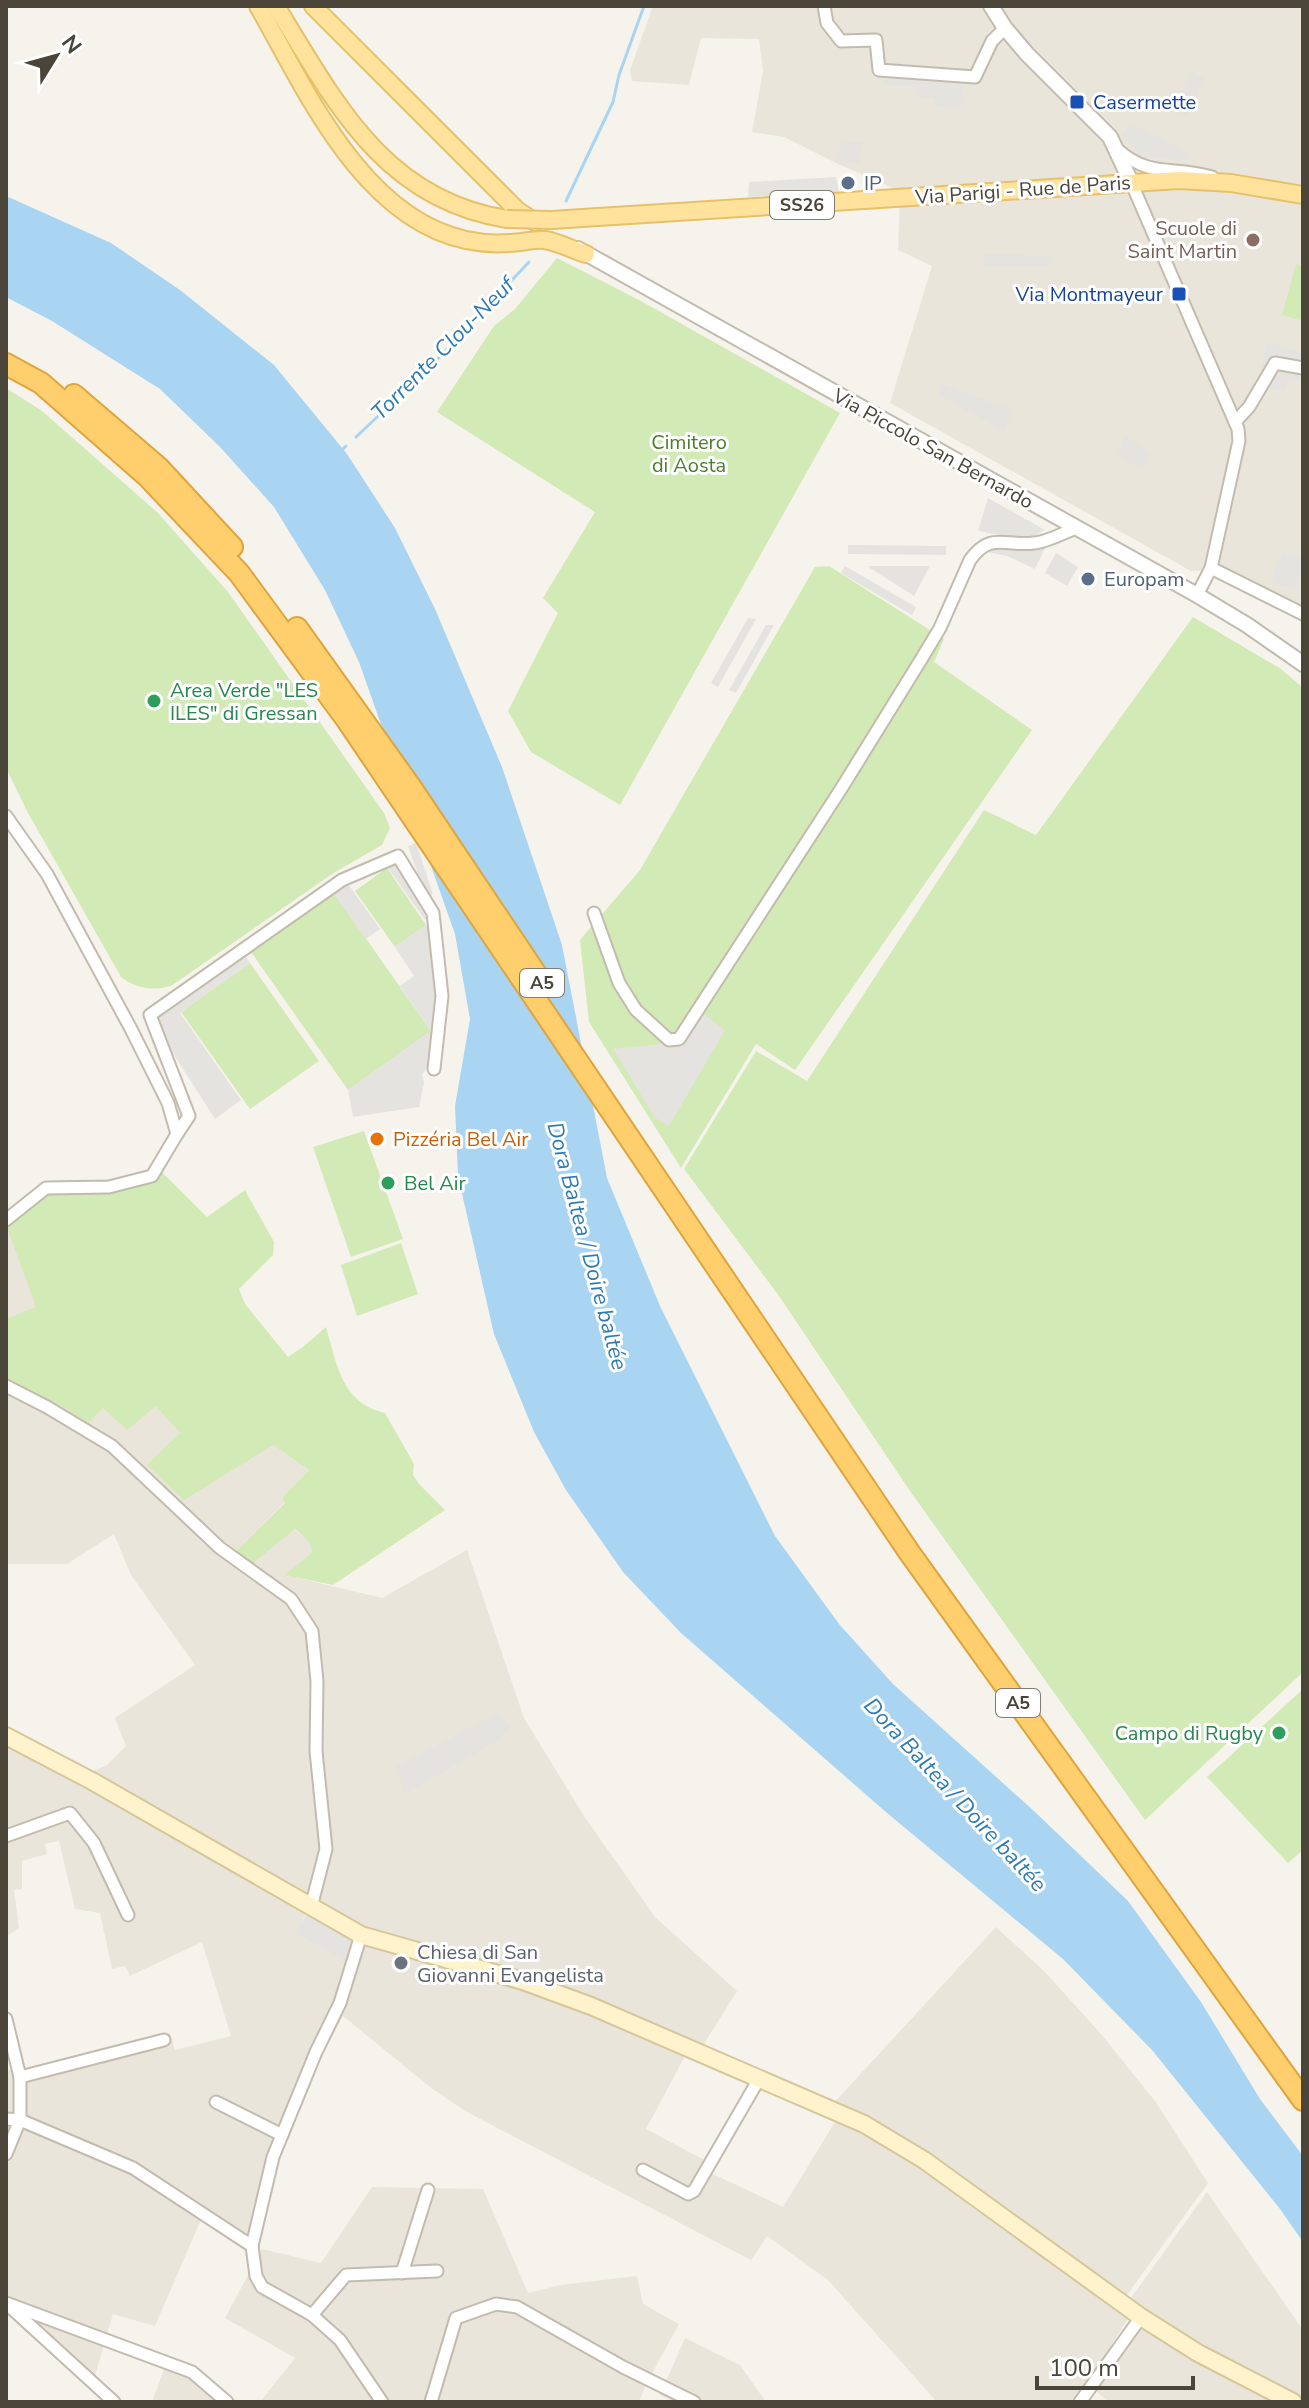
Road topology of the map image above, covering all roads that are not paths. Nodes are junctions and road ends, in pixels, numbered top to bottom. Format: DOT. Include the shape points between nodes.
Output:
graph roads {
  1 [pos="258,6"];
  2 [pos="276,6"];
  3 [pos="313,6"];
  4 [pos="824,6"];
  5 [pos="991,6"];
  6 [pos="1005,28"];
  7 [pos="1117,149"];
  8 [pos="1131,182"];
  9 [pos="1231,183"];
  10 [pos="1303,195"];
  11 [pos="536,223"];
  12 [pos="560,238"];
  13 [pos="529,241"];
  14 [pos="586,254"];
  15 [pos="6,350"];
  16 [pos="6,364"];
  17 [pos="1303,368"];
  18 [pos="1235,422"];
  19 [pos="1076,528"];
  20 [pos="1211,568"];
  21 [pos="1197,595"];
  22 [pos="1303,614"];
  23 [pos="1303,664"];
  24 [pos="6,816"];
  25 [pos="594,913"];
  26 [pos="434,1069"];
  27 [pos="177,1134"];
  28 [pos="6,1220"];
  29 [pos="744,1294"];
  30 [pos="6,1386"];
  31 [pos="6,1736"];
  32 [pos="6,1836"];
  33 [pos="311,1907"];
  34 [pos="128,1915"];
  35 [pos="361,1935"];
  36 [pos="6,2019"];
  37 [pos="164,2040"];
  38 [pos="20,2077"];
  39 [pos="1303,2077"];
  40 [pos="759,2079"];
  41 [pos="1303,2100"];
  42 [pos="216,2102"];
  43 [pos="6,2119"];
  44 [pos="20,2120"];
  45 [pos="282,2135"];
  46 [pos="6,2154"];
  47 [pos="643,2170"];
  48 [pos="428,2190"];
  49 [pos="252,2246"];
  50 [pos="437,2271"];
  51 [pos="402,2273"];
  52 [pos="6,2303"];
  53 [pos="312,2315"];
  54 [pos="1141,2317"];
  55 [pos="114,2402"];
  56 [pos="227,2402"];
  57 [pos="382,2402"];
  58 [pos="431,2402"];
  59 [pos="694,2402"];
  60 [pos="1080,2402"];
  61 [pos="1293,2402"];
  1 -- 13 [label="main road" via="332,133 381,194 447,234 488,243"];
  2 -- 8 [label="main road, Via Parigi - Rue de Paris / SS26, bridge" via="350,122 388,164 446,202 479,214 552,220"];
  3 -- 11 [label="main road"];
  4 -- 6 [label="street" via="827,23 841,41 876,40 879,70 975,77 992,41"];
  5 -- 6 [label="street"];
  6 -- 7 [label="street"];
  7 -- 8 [label="street"];
  7 -- 9 [label="street" via="1156,171 1191,171"];
  8 -- 9 [label="main road, Via Parigi - Rue de Paris / SS26"];
  8 -- 18 [label="street"];
  9 -- 10 [label="main road, Via Parigi - Rue de Paris / SS26"];
  11 -- 12 [label="main road"];
  11 -- 13 [label="main road"];
  12 -- 14 [label="street, Via Piccolo San Bernardo"];
  13 -- 14 [label="main road" via="546,240"];
  14 -- 19 [label="street, Via Piccolo San Bernardo"];
  15 -- 29 [label="highway, A5" via="46,373 158,467 250,567 410,786"];
  16 -- 29 [label="highway, A5" via="41,383 148,477 239,573 347,720"];
  17 -- 18 [label="street" via="1275,363"];
  18 -- 20 [label="street" via="1239,441"];
  19 -- 21 [label="street, Via Piccolo San Bernardo"];
  19 -- 25 [label="street" via="1037,543 997,541 970,560 914,671 679,1039 669,1040 636,1010 619,983"];
  20 -- 21 [label="street"];
  20 -- 22 [label="street"];
  21 -- 23 [label="street, Via Piccolo San Bernardo"];
  24 -- 27 [label="street" via="47,874 131,1029 168,1103"];
  26 -- 27 [label="street" via="442,996 433,913 398,856 342,880 150,1015 189,1116"];
  27 -- 28 [label="street" via="152,1176 109,1187 46,1188"];
  29 -- 39 [label="highway, A5"];
  29 -- 41 [label="highway, A5" via="909,1552"];
  30 -- 33 [label="street" via="112,1446 220,1548 291,1599 312,1631 326,1849"];
  31 -- 33 [label="main road"];
  32 -- 34 [label="street" via="70,1813 94,1843"];
  33 -- 35 [label="main road"];
  35 -- 40 [label="main road" via="523,1981"];
  35 -- 45 [label="street" via="340,2003"];
  36 -- 38 [label="street"];
  37 -- 38 [label="street"];
  38 -- 44 [label="street"];
  40 -- 47 [label="street" via="694,2191 688,2194"];
  40 -- 54 [label="main road" via="864,2124 924,2160"];
  42 -- 45 [label="street"];
  43 -- 44 [label="street"];
  44 -- 46 [label="street"];
  44 -- 49 [label="street" via="133,2168"];
  45 -- 49 [label="street"];
  48 -- 51 [label="street"];
  49 -- 53 [label="street" via="262,2287"];
  50 -- 51 [label="street"];
  51 -- 53 [label="street" via="346,2275"];
  52 -- 55 [label="street"];
  52 -- 56 [label="street" via="192,2372"];
  53 -- 57 [label="street" via="340,2340"];
  54 -- 60 [label="street"];
  54 -- 61 [label="main road"];
  58 -- 59 [label="street" via="456,2318 496,2304 517,2307"];
}
